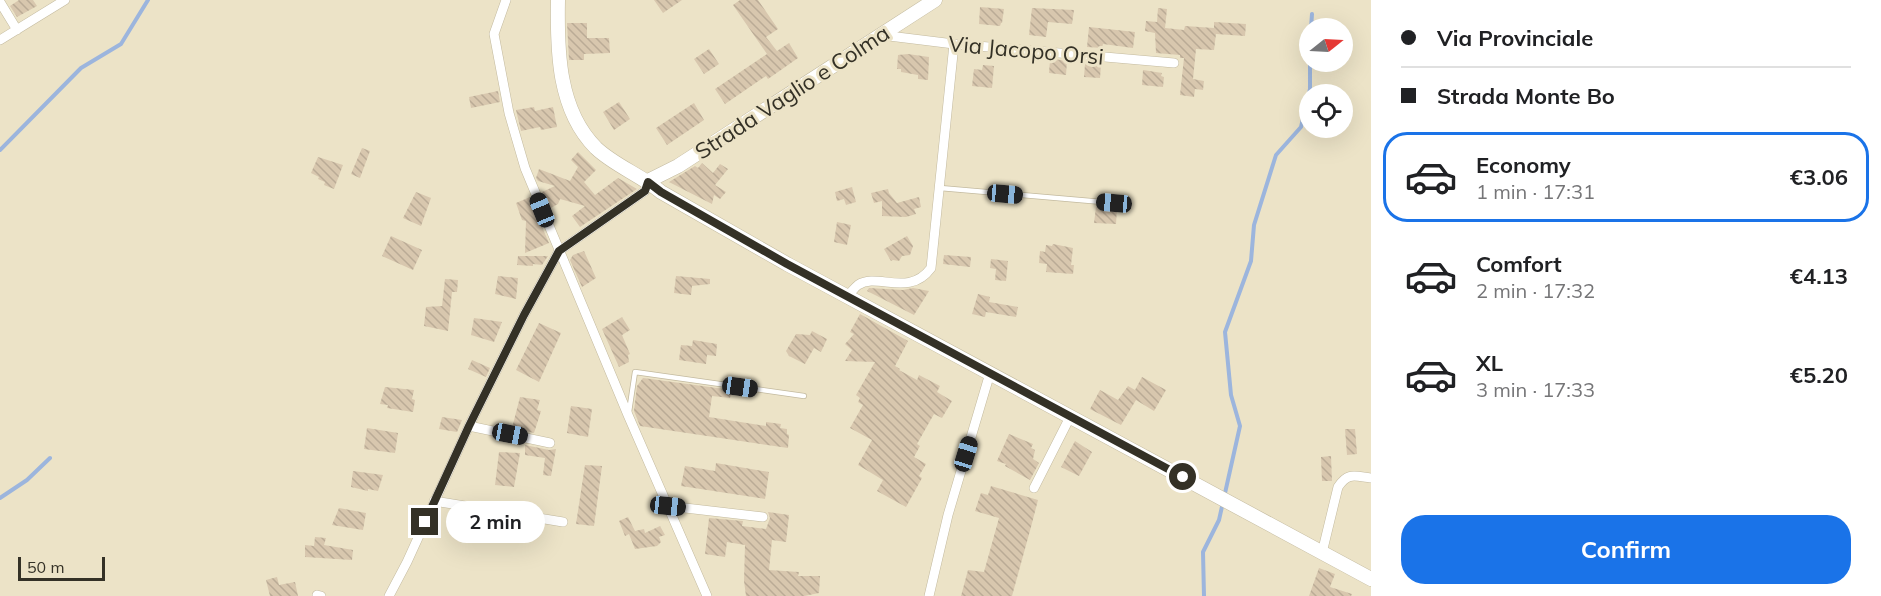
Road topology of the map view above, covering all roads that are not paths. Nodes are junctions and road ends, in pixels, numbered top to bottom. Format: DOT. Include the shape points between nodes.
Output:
graph roads {
  1 [pos="65,0"];
  2 [pos="506,0"];
  3 [pos="558,0"];
  4 [pos="935,0"];
  5 [pos="0,2"];
  6 [pos="17,30"];
  7 [pos="879,35"];
  8 [pos="0,40"];
  9 [pos="954,44"];
  10 [pos="1174,63"];
  11 [pos="648,182"];
  12 [pos="940,188"];
  13 [pos="1114,203"];
  14 [pos="559,251"];
  15 [pos="847,296"];
  16 [pos="990,373"];
  17 [pos="804,396"];
  18 [pos="628,415"];
  19 [pos="1070,417"];
  20 [pos="469,426"];
  21 [pos="550,442"];
  22 [pos="1371,478"];
  23 [pos="1034,488"];
  24 [pos="434,501"];
  25 [pos="668,506"];
  26 [pos="763,517"];
  27 [pos="563,522"];
  28 [pos="1322,553"];
  29 [pos="1371,579"];
  30 [pos="389,596"];
  31 [pos="707,596"];
  32 [pos="929,596"];
  1 -- 6 [label="street"];
  2 -- 14 [label="street" via="494,34 509,113 525,168"];
  3 -- 11 [label="main road" via="561,71 573,112 597,149"];
  4 -- 7 [label="main road, Strada Vaglio e Colma"];
  5 -- 6 [label="street"];
  6 -- 8 [label="street"];
  7 -- 9 [label="street, Via Jacopo Orsi"];
  7 -- 11 [label="main road, Strada Vaglio e Colma"];
  9 -- 10 [label="street, Via Jacopo Orsi"];
  9 -- 12 [label="street"];
  11 -- 14 [label="street" via="645,191"];
  11 -- 15 [label="main road"];
  12 -- 13 [label="lane"];
  12 -- 15 [label="street" via="931,268 925,277 911,283 867,282"];
  14 -- 18 [label="street"];
  14 -- 20 [label="street"];
  15 -- 16 [label="main road"];
  16 -- 19 [label="main road"];
  16 -- 32 [label="street" via="948,515"];
  17 -- 18 [label="lane" via="635,372"];
  18 -- 25 [label="street"];
  19 -- 23 [label="street"];
  19 -- 28 [label="main road"];
  20 -- 21 [label="street"];
  20 -- 24 [label="street"];
  22 -- 28 [label="street" via="1344,478 1338,487"];
  24 -- 27 [label="street"];
  24 -- 30 [label="street"];
  25 -- 26 [label="street"];
  25 -- 31 [label="street"];
  28 -- 29 [label="main road"];
}
